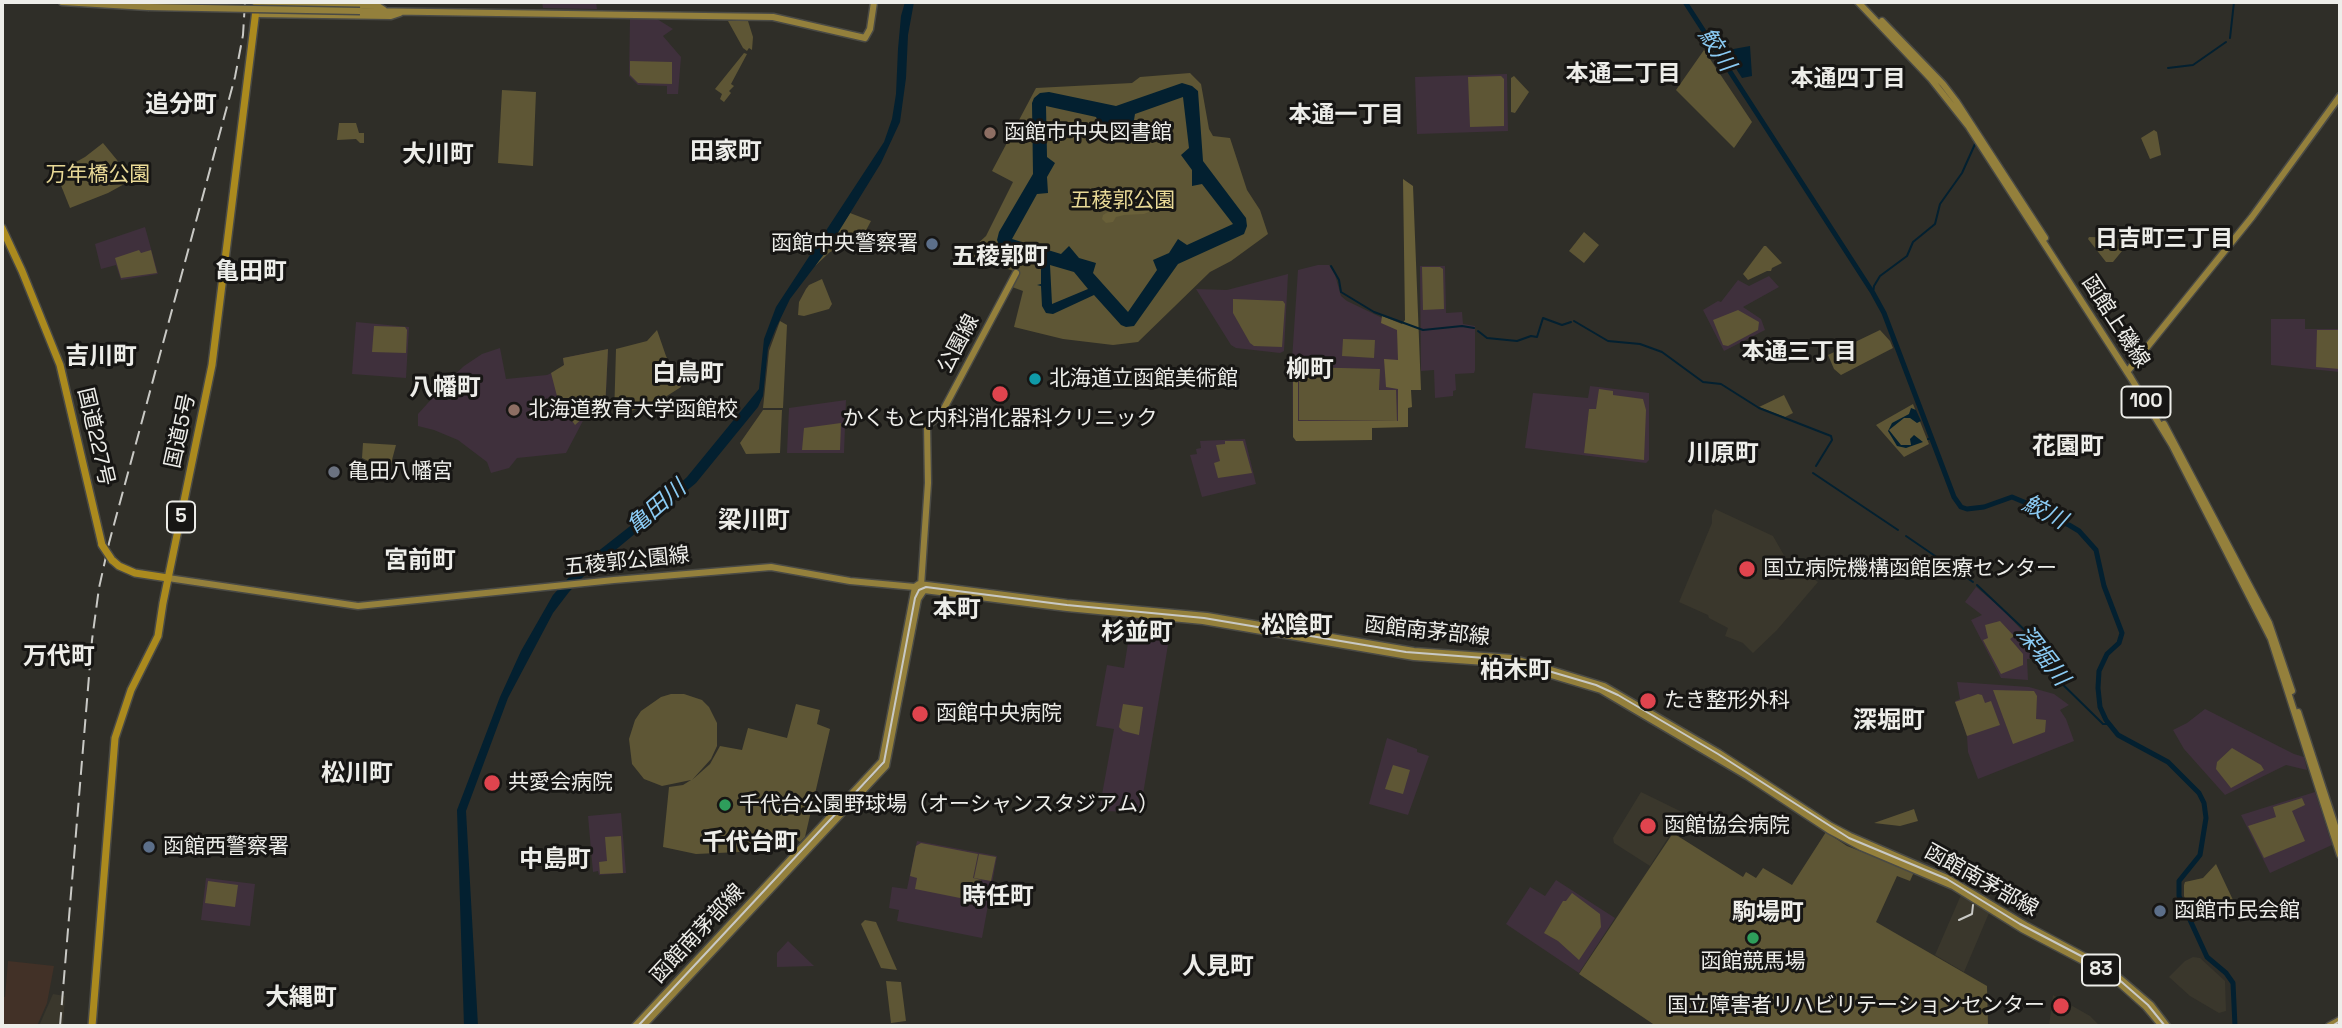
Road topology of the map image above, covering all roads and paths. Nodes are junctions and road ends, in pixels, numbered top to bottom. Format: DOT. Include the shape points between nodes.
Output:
graph roads {
  1 [pos="62,2"];
  2 [pos="872,2"];
  3 [pos="1858,2"];
  4 [pos="1864,2"];
  5 [pos="257,3"];
  6 [pos="386,11"];
  7 [pos="407,11"];
  8 [pos="256,14"];
  9 [pos="2340,96"];
  10 [pos="2,228"];
  11 [pos="1016,273"];
  12 [pos="2128,370"];
  13 [pos="168,578"];
  14 [pos="919,587"];
  15 [pos="2340,841"];
  16 [pos="2340,855"];
  17 [pos="92,1026"];
  18 [pos="635,1026"];
  19 [pos="643,1026"];
  20 [pos="2162,1026"];
  21 [pos="2167,1026"];
  1 -- 6 [label="main road, bridge"];
  2 -- 7 [label="main road" via="865,38 773,17"];
  3 -- 12 [label="main road, 函館上磯線 / 100" via="1955,108"];
  4 -- 12 [label="main road, 函館上磯線 / 100" via="1968,118"];
  5 -- 6 [label="main road" via="378,6"];
  5 -- 8 [label="highway, 国道5号 / 5"];
  6 -- 7 [label="main road"];
  7 -- 8 [label="main road" via="391,16"];
  8 -- 13 [label="highway, 国道5号 / 5" via="214,355"];
  9 -- 12 [label="main road" via="2252,217"];
  10 -- 13 [label="highway, 国道227号, bridge" via="60,365 102,545 112,560 127,570"];
  11 -- 14 [label="main road, 公園線" via="940,416 927,426 928,483"];
  12 -- 15 [label="main road, 函館上磯線 / 100" via="2175,442 2275,637"];
  12 -- 16 [label="main road, 函館上磯線 / 100" via="2172,445 2271,639"];
  13 -- 14 [label="main road, 五稜郭公園線" via="358,606 771,567"];
  13 -- 17 [label="highway, 国道5号 / 5" via="159,636 131,690 115,738"];
  14 -- 18 [label="main road, 函館南茅部線" via="882,761"];
  14 -- 19 [label="main road" via="886,766"];
  14 -- 20 [label="main road, 函館南茅部線 / 83" via="1195,620 1414,656 1511,663 1595,688 1709,753 1839,836 1953,886 2106,973"];
  14 -- 21 [label="main road, 函館南茅部線 / 83" via="1207,616 1414,652 1512,659 1596,683 1719,753 1831,826 1947,878 2110,970 2151,1005"];
}
